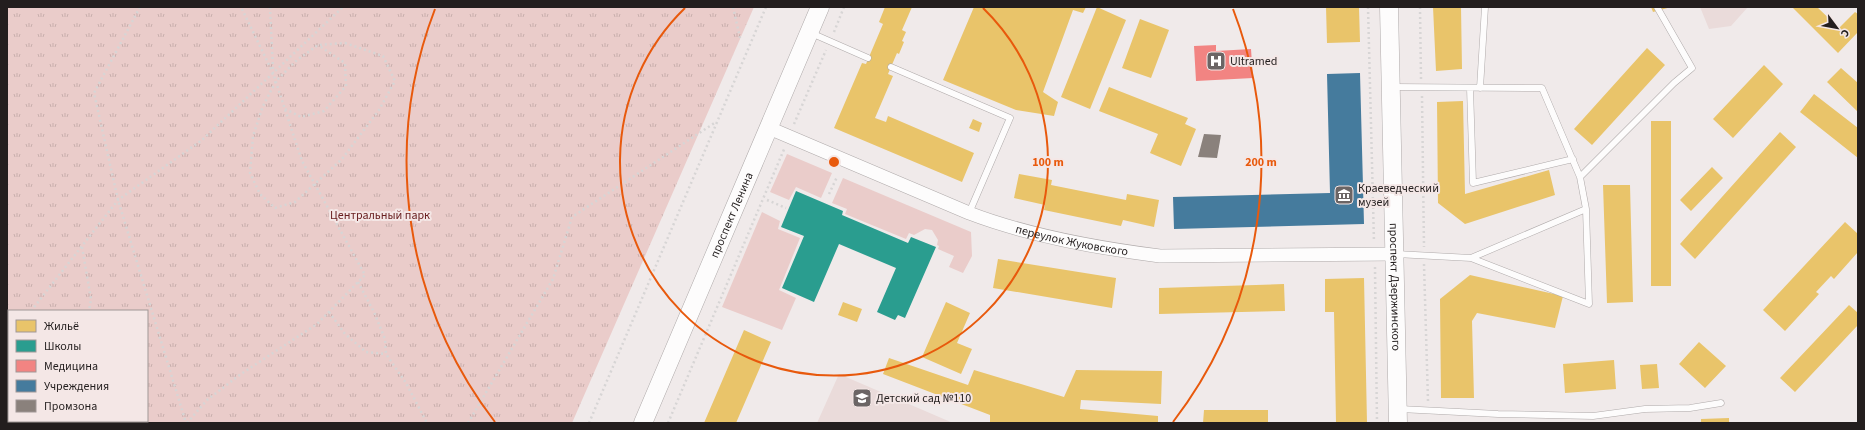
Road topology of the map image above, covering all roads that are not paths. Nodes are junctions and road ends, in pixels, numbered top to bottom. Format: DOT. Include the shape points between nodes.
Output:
graph roads {
  1 [pos="820,7"];
  2 [pos="1389,7"];
  3 [pos="1485,7"];
  4 [pos="1657,7"];
  5 [pos="809,33"];
  6 [pos="868,58"];
  7 [pos="890,67"];
  8 [pos="1391,87"];
  9 [pos="1470,88"];
  10 [pos="1480,88"];
  11 [pos="769,128"];
  12 [pos="1573,159"];
  13 [pos="1580,177"];
  14 [pos="1586,210"];
  15 [pos="969,213"];
  16 [pos="1395,254"];
  17 [pos="1471,258"];
  18 [pos="1721,403"];
  19 [pos="1398,416"];
  20 [pos="1593,416"];
  21 [pos="643,423"];
  22 [pos="1594,423"];
  1 -- 5 [label="main road, проспект Ленина"];
  2 -- 8 [label="main road, проспект Дзержинского"];
  3 -- 10 [label="lane"];
  4 -- 13 [label="lane" via="1692,68"];
  5 -- 6 [label="lane"];
  5 -- 11 [label="main road, проспект Ленина"];
  7 -- 15 [label="lane" via="1010,118"];
  8 -- 9 [label="lane"];
  8 -- 16 [label="main road, проспект Дзержинского"];
  9 -- 10 [label="lane"];
  9 -- 12 [label="lane" via="1473,183"];
  10 -- 12 [label="lane" via="1542,88"];
  11 -- 15 [label="street, переулок Жуковского"];
  11 -- 21 [label="main road, проспект Ленина"];
  12 -- 13 [label="lane"];
  13 -- 14 [label="lane"];
  14 -- 17 [label="lane"];
  14 -- 17 [label="lane" via="1589,304"];
  15 -- 16 [label="street, переулок Жуковского" via="1028,232 1160,256"];
  16 -- 17 [label="lane"];
  16 -- 19 [label="main road, проспект Дзержинского"];
  18 -- 20 [label="lane"];
  19 -- 20 [label="lane" via="1428,410"];
  20 -- 22 [label="lane"];
}
